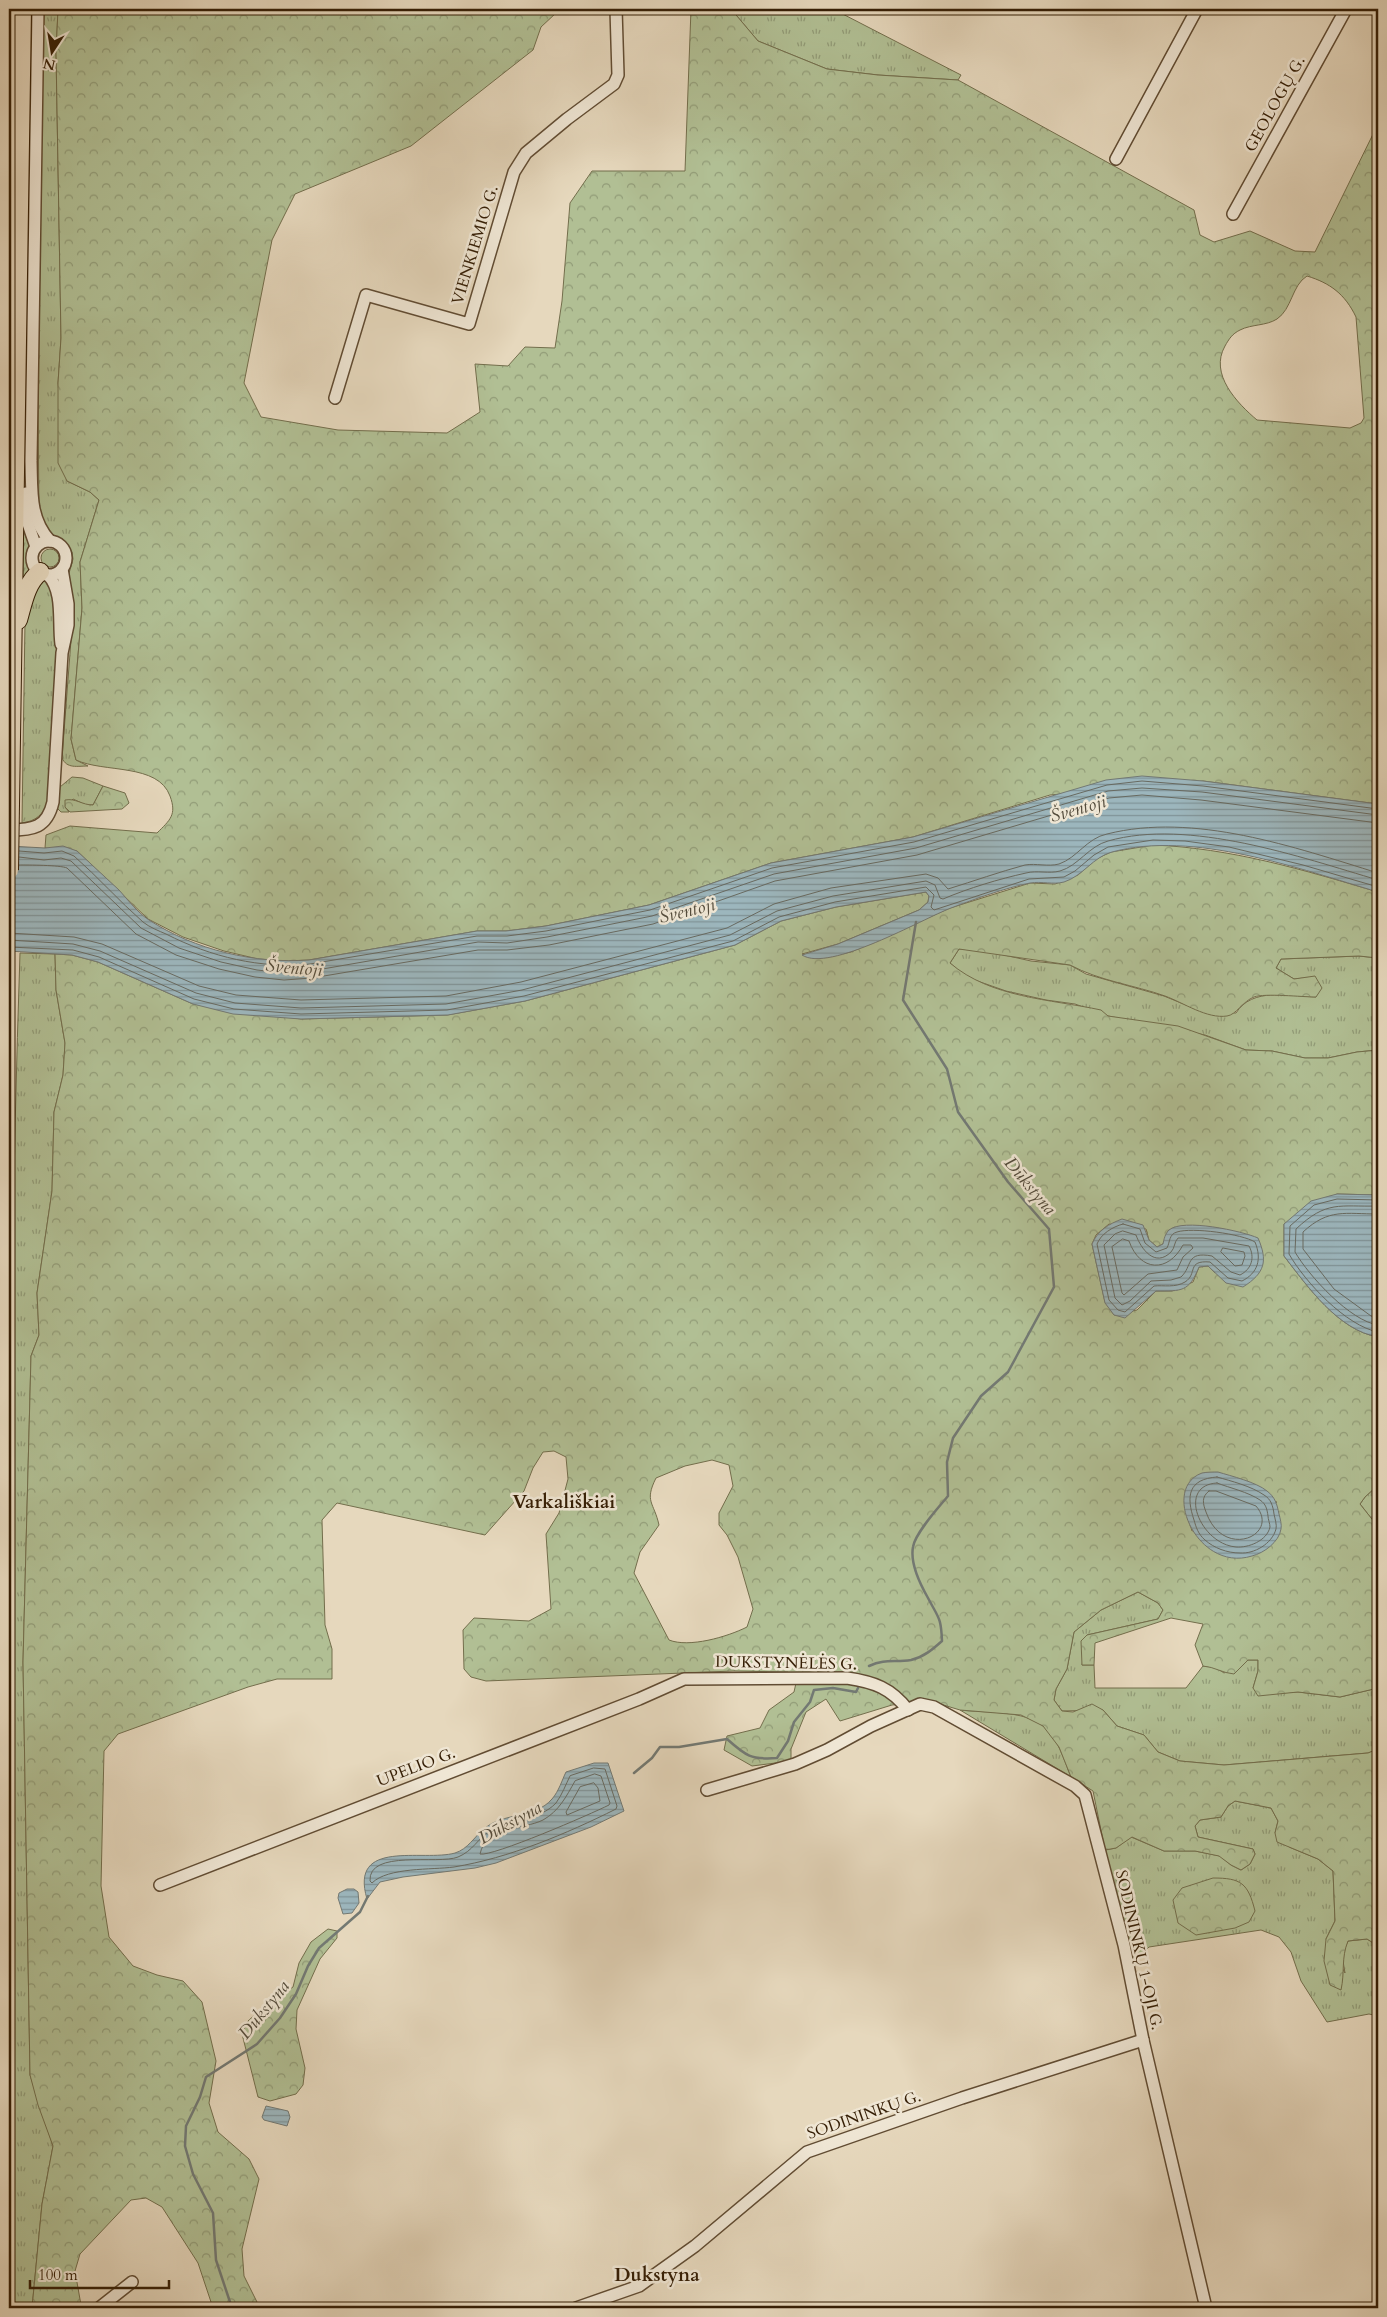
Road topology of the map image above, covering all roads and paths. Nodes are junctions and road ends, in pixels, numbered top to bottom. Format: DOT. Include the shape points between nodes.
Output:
graph roads {
  1 [pos="22,9"];
  2 [pos="38,9"];
  3 [pos="616,9"];
  4 [pos="1197,9"];
  5 [pos="1346,9"];
  6 [pos="1116,158"];
  7 [pos="1233,214"];
  8 [pos="335,398"];
  9 [pos="31,461"];
  10 [pos="50,540"];
  11 [pos="36,547"];
  12 [pos="62,570"];
  13 [pos="44,574"];
  14 [pos="12,642"];
  15 [pos="62,653"];
  16 [pos="10,804"];
  17 [pos="9,830"];
  18 [pos="9,870"];
  19 [pos="684,1679"];
  20 [pos="908,1710"];
  21 [pos="707,1790"];
  22 [pos="160,1885"];
  23 [pos="1143,2040"];
  24 [pos="132,2282"];
  25 [pos="99,2308"];
  26 [pos="576,2308"];
  27 [pos="1206,2308"];
  1 -- 14 [label="highway"];
  2 -- 9 [label="street"];
  3 -- 8 [label="street, VIENKIEMIO G." via="618,76 614,84 526,153 514,172 469,324 366,295"];
  4 -- 6 [label="street"];
  5 -- 7 [label="street, GEOLOGŲ G."];
  9 -- 10 [label="street" via="35,520"];
  9 -- 11 [label="street" via="25,500"];
  10 -- 11 [label="street"];
  10 -- 12 [label="street" via="60,544 66,554"];
  11 -- 13 [label="street" via="32,561"];
  12 -- 13 [label="street"];
  12 -- 15 [label="street" via="68,625"];
  13 -- 14 [label="highway" via="33,578 26,591"];
  13 -- 15 [label="street" via="54,582 57,594"];
  14 -- 16 [label="highway"];
  15 -- 17 [label="street" via="50,814 37,827"];
  16 -- 18 [label="highway, bridge"];
  19 -- 20 [label="street, DUKSTYNĖLĖS G." via="847,1678 874,1682 901,1700"];
  19 -- 22 [label="street, UPELIO G."];
  20 -- 21 [label="street, SODININKŲ 1-OJI G." via="795,1764"];
  20 -- 23 [label="street, SODININKŲ 1-OJI G." via="920,1704 934,1707 1075,1786 1085,1795 1124,1945"];
  23 -- 26 [label="street, SODININKŲ G." via="807,2152 695,2246 639,2286"];
  23 -- 27 [label="street, SODININKŲ 1-OJI G."];
  24 -- 25 [label="street"];
}
